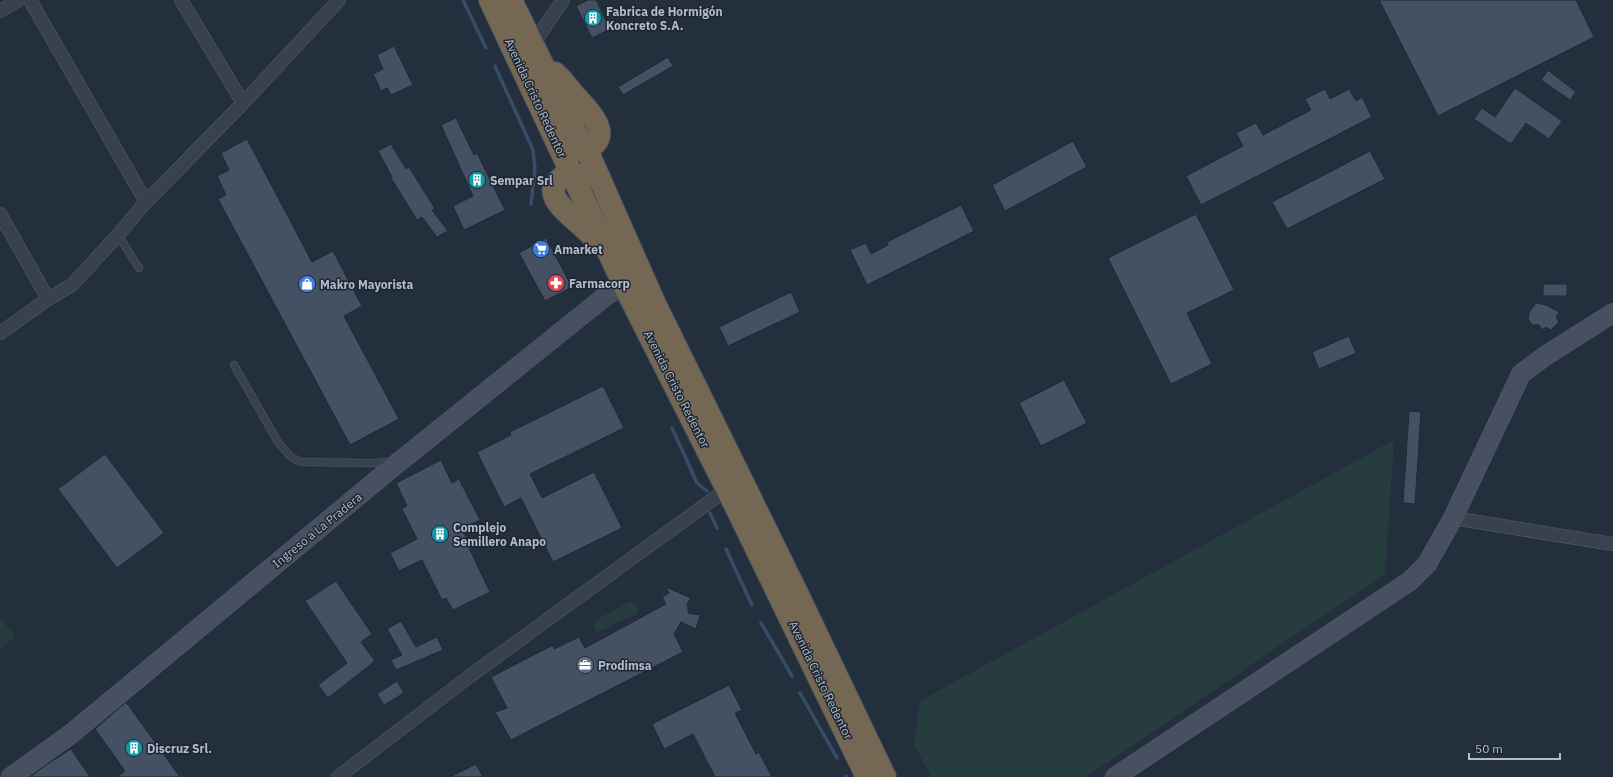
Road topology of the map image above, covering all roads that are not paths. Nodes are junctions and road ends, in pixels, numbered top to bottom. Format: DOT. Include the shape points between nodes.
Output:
graph roads {
  1 [pos="19,0"];
  2 [pos="30,0"];
  3 [pos="181,0"];
  4 [pos="339,0"];
  5 [pos="490,0"];
  6 [pos="511,0"];
  7 [pos="563,0"];
  8 [pos="0,11"];
  9 [pos="511,46"];
  10 [pos="536,51"];
  11 [pos="244,103"];
  12 [pos="584,149"];
  13 [pos="571,172"];
  14 [pos="146,202"];
  15 [pos="0,214"];
  16 [pos="118,235"];
  17 [pos="139,268"];
  18 [pos="624,285"];
  19 [pos="48,299"];
  20 [pos="654,302"];
  21 [pos="1613,313"];
  22 [pos="0,332"];
  23 [pos="234,364"];
  24 [pos="399,462"];
  25 [pos="727,489"];
  26 [pos="1453,518"];
  27 [pos="1613,544"];
  28 [pos="11,777"];
  29 [pos="338,777"];
  30 [pos="867,777"];
  31 [pos="885,777"];
  32 [pos="1114,777"];
  1 -- 8 [label="street"];
  2 -- 14 [label="street"];
  3 -- 11 [label="street"];
  4 -- 11 [label="street"];
  5 -- 9 [label="highway, Avenida Cristo Redentor"];
  6 -- 10 [label="highway, Avenida Cristo Redentor"];
  7 -- 10 [label="street"];
  9 -- 12 [label="highway" via="538,86 569,147"];
  9 -- 13 [label="highway, Avenida Cristo Redentor"];
  10 -- 12 [label="highway, Avenida Cristo Redentor" via="594,118 598,136 592,145"];
  11 -- 14 [label="street"];
  12 -- 20 [label="highway, Avenida Cristo Redentor" via="590,157"];
  13 -- 18 [label="highway, Avenida Cristo Redentor" via="555,184 555,200 591,233 612,258"];
  13 -- 20 [label="highway" via="580,176 590,186 633,272"];
  14 -- 16 [label="street"];
  15 -- 19 [label="street"];
  16 -- 17 [label="lane"];
  16 -- 19 [label="street" via="72,285"];
  18 -- 24 [label="street, Ingreso a La Pradera" via="607,294"];
  18 -- 25 [label="highway, Avenida Cristo Redentor"];
  19 -- 22 [label="street"];
  20 -- 31 [label="highway, Avenida Cristo Redentor"];
  21 -- 26 [label="street" via="1521,374"];
  23 -- 24 [label="lane" via="278,442 290,457 301,462"];
  24 -- 28 [label="street, Ingreso a La Pradera" via="71,734"];
  25 -- 29 [label="street" via="470,676"];
  25 -- 30 [label="highway, Avenida Cristo Redentor"];
  26 -- 27 [label="street"];
  26 -- 32 [label="street" via="1426,564 1410,581"];
}
